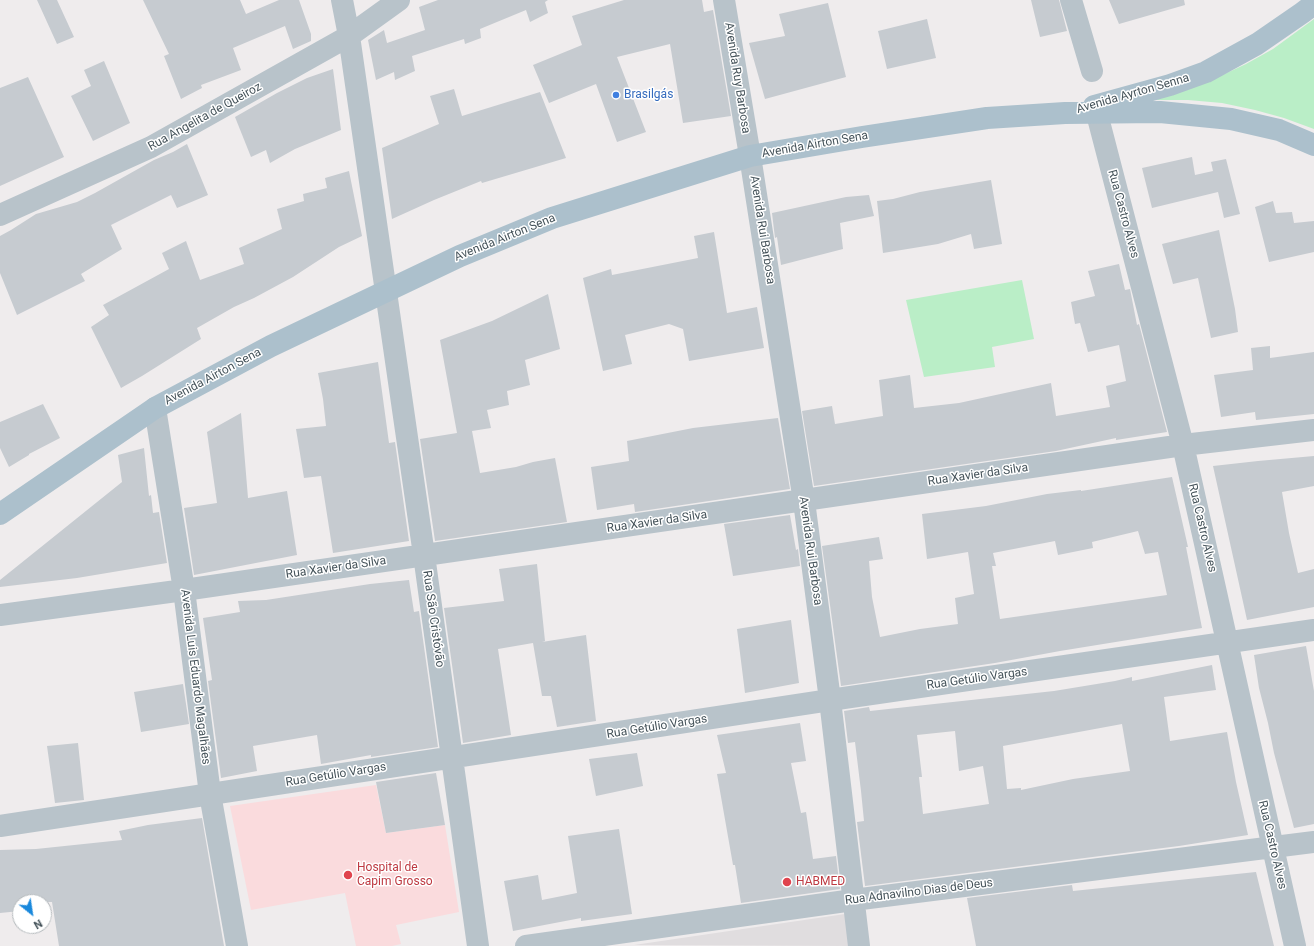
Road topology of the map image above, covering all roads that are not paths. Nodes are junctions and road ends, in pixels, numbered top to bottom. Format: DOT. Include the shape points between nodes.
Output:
graph roads {
  1 [pos="342,0"];
  2 [pos="399,0"];
  3 [pos="724,0"];
  4 [pos="1071,0"];
  5 [pos="1314,4"];
  6 [pos="349,36"];
  7 [pos="1092,71"];
  8 [pos="1066,113"];
  9 [pos="1097,114"];
  10 [pos="1314,145"];
  11 [pos="750,156"];
  12 [pos="0,216"];
  13 [pos="385,292"];
  14 [pos="155,408"];
  15 [pos="1314,430"];
  16 [pos="1183,445"];
  17 [pos="804,501"];
  18 [pos="0,514"];
  19 [pos="424,556"];
  20 [pos="184,590"];
  21 [pos="0,615"];
  22 [pos="1314,630"];
  23 [pos="1228,644"];
  24 [pos="830,700"];
  25 [pos="452,758"];
  26 [pos="210,794"];
  27 [pos="0,826"];
  28 [pos="1314,842"];
  29 [pos="1272,848"];
  30 [pos="853,900"];
  31 [pos="237,946"];
  32 [pos="478,946"];
  33 [pos="526,946"];
  34 [pos="859,946"];
  35 [pos="1295,946"];
  1 -- 6 [label="street, Rua São Cristóvão"];
  2 -- 6 [label="street, Rua Angelita de Queiroz"];
  3 -- 11 [label="street, Avenida Ruy Barbosa"];
  4 -- 7 [label="street"];
  5 -- 8 [label="main road, Avenida Ayrton Senna" via="1257,44 1206,72 1170,85"];
  6 -- 12 [label="street, Rua Angelita de Queiroz" via="151,147"];
  6 -- 13 [label="street, Rua São Cristóvão"];
  8 -- 9 [label="main road, Avenida Ayrton Senna"];
  8 -- 11 [label="main road, Avenida Airton Sena" via="987,118 862,136"];
  9 -- 10 [label="main road, Avenida Ayrton Senna" via="1160,112 1231,119 1278,130"];
  9 -- 16 [label="street, Rua Castro Alves"];
  11 -- 13 [label="main road, Avenida Airton Sena" via="552,218 460,256"];
  11 -- 17 [label="street, Avenida Rui Barbosa"];
  13 -- 14 [label="main road, Avenida Airton Sena" via="271,346"];
  13 -- 19 [label="street, Rua São Cristóvão"];
  14 -- 18 [label="main road, Avenida Airton Sena"];
  14 -- 20 [label="street, Avenida Luis Eduardo Magalhães"];
  15 -- 16 [label="street, Rua Xavier da Silva"];
  16 -- 17 [label="street, Rua Xavier da Silva"];
  16 -- 23 [label="street, Rua Castro Alves"];
  17 -- 19 [label="street, Rua Xavier da Silva"];
  17 -- 24 [label="street, Avenida Rui Barbosa"];
  19 -- 20 [label="street, Rua Xavier da Silva"];
  19 -- 25 [label="street, Rua São Cristóvão"];
  20 -- 21 [label="street, Rua Xavier da Silva"];
  20 -- 26 [label="street, Avenida Luis Eduardo Magalhães"];
  22 -- 23 [label="street, Rua Getúlio Vargas"];
  23 -- 24 [label="street, Rua Getúlio Vargas"];
  23 -- 29 [label="street, Rua Castro Alves"];
  24 -- 25 [label="street, Rua Getúlio Vargas"];
  24 -- 30 [label="street, Avenida Rui Barbosa"];
  25 -- 26 [label="street, Rua Getúlio Vargas"];
  25 -- 32 [label="street, Rua São Cristóvão"];
  26 -- 27 [label="street, Rua Getúlio Vargas"];
  26 -- 31 [label="street, Avenida Luis Eduardo Magalhães"];
  28 -- 29 [label="street, Rua Adnavilno Dias de Deus"];
  29 -- 30 [label="street, Rua Adnavilno Dias de Deus"];
  29 -- 35 [label="street, Rua Castro Alves"];
  30 -- 33 [label="street, Rua Adnavilno Dias de Deus"];
  30 -- 34 [label="street, Avenida Rui Barbosa"];
}
